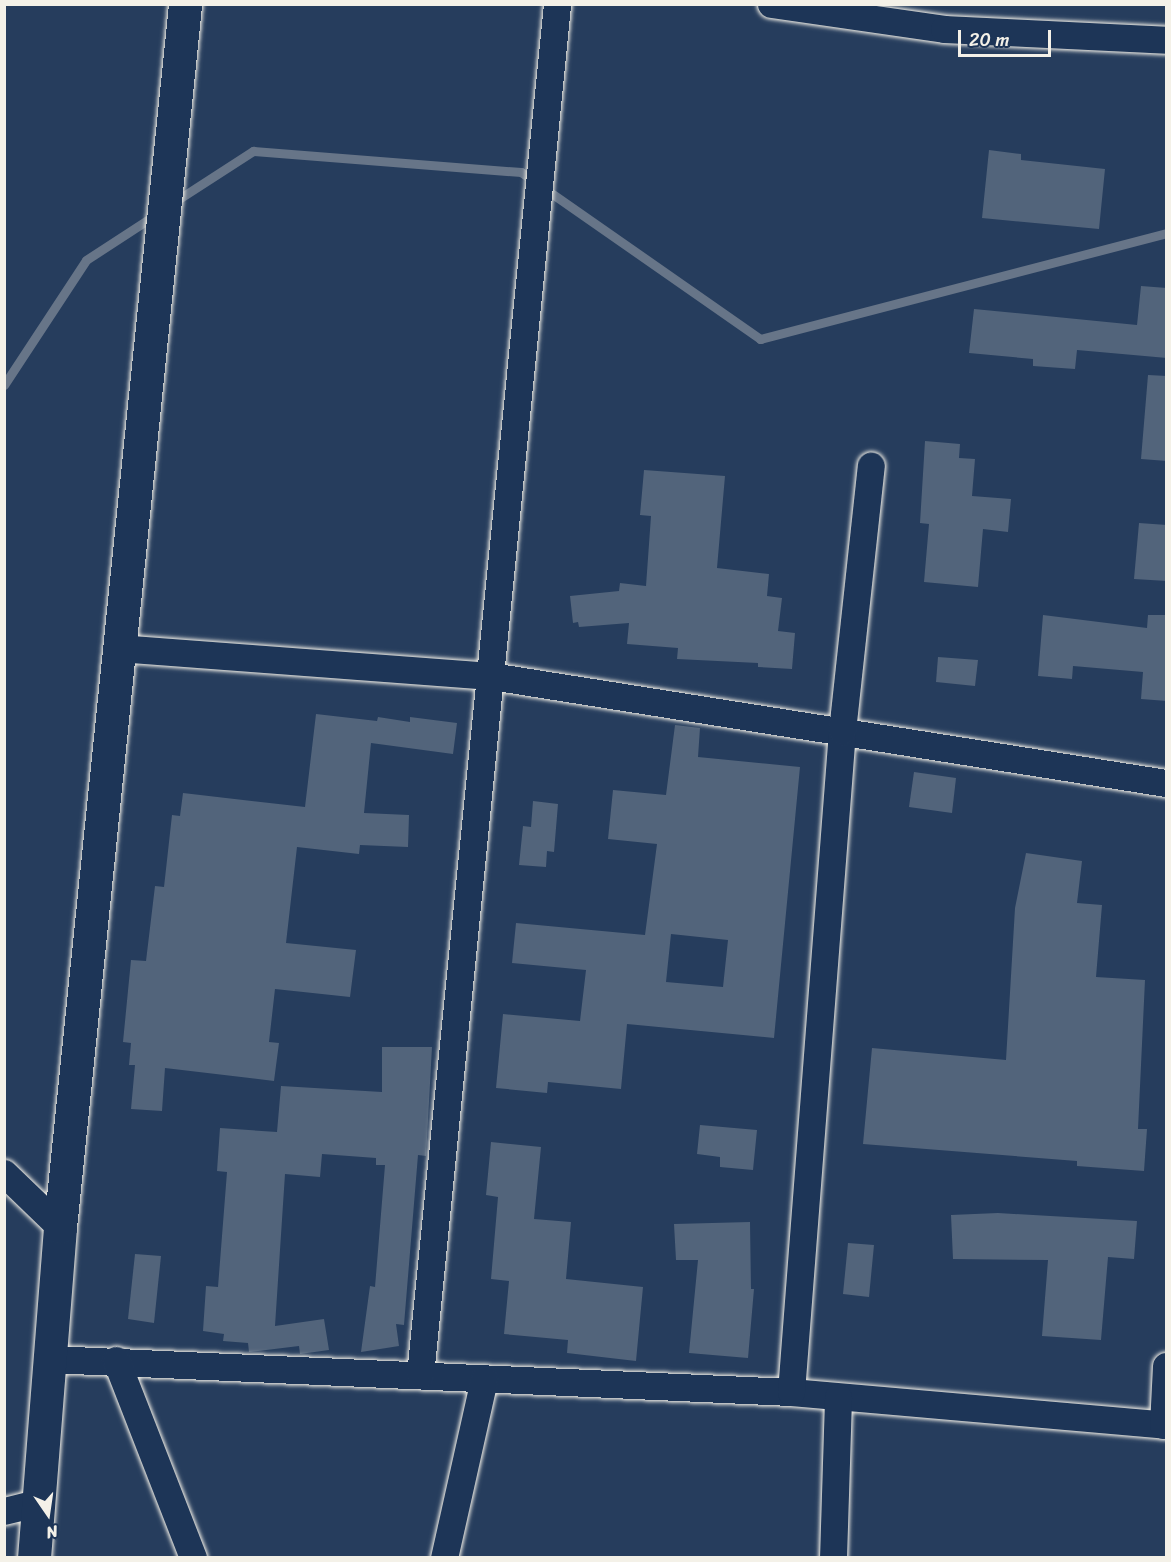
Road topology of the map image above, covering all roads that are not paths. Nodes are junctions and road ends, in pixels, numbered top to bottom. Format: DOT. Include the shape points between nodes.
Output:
graph roads {
  1 [pos="185,4"];
  2 [pos="557,4"];
  3 [pos="771,4"];
  4 [pos="1167,40"];
  5 [pos="871,466"];
  6 [pos="118,648"];
  7 [pos="491,676"];
  8 [pos="842,731"];
  9 [pos="1167,783"];
  10 [pos="4,1173"];
  11 [pos="60,1227"];
  12 [pos="50,1359"];
  13 [pos="116,1360"];
  14 [pos="1167,1366"];
  15 [pos="420,1375"];
  16 [pos="484,1379"];
  17 [pos="791,1392"];
  18 [pos="838,1396"];
  19 [pos="1165,1425"];
  20 [pos="40,1502"];
  21 [pos="4,1511"];
  22 [pos="34,1557"];
  23 [pos="193,1557"];
  24 [pos="444,1557"];
  25 [pos="833,1557"];
  1 -- 6 [label="street"];
  2 -- 7 [label="street"];
  3 -- 4 [label="street" via="944,29"];
  5 -- 8 [label="street"];
  6 -- 7 [label="street"];
  6 -- 11 [label="street"];
  7 -- 8 [label="street"];
  7 -- 15 [label="street"];
  8 -- 9 [label="street"];
  8 -- 17 [label="street"];
  10 -- 11 [label="street"];
  11 -- 12 [label="street"];
  12 -- 13 [label="street"];
  12 -- 20 [label="street"];
  13 -- 15 [label="street"];
  13 -- 23 [label="street"];
  14 -- 19 [label="street"];
  15 -- 16 [label="street"];
  16 -- 17 [label="street"];
  16 -- 24 [label="street"];
  17 -- 18 [label="street"];
  18 -- 19 [label="street"];
  18 -- 25 [label="street"];
  20 -- 21 [label="street"];
  20 -- 22 [label="street"];
}
